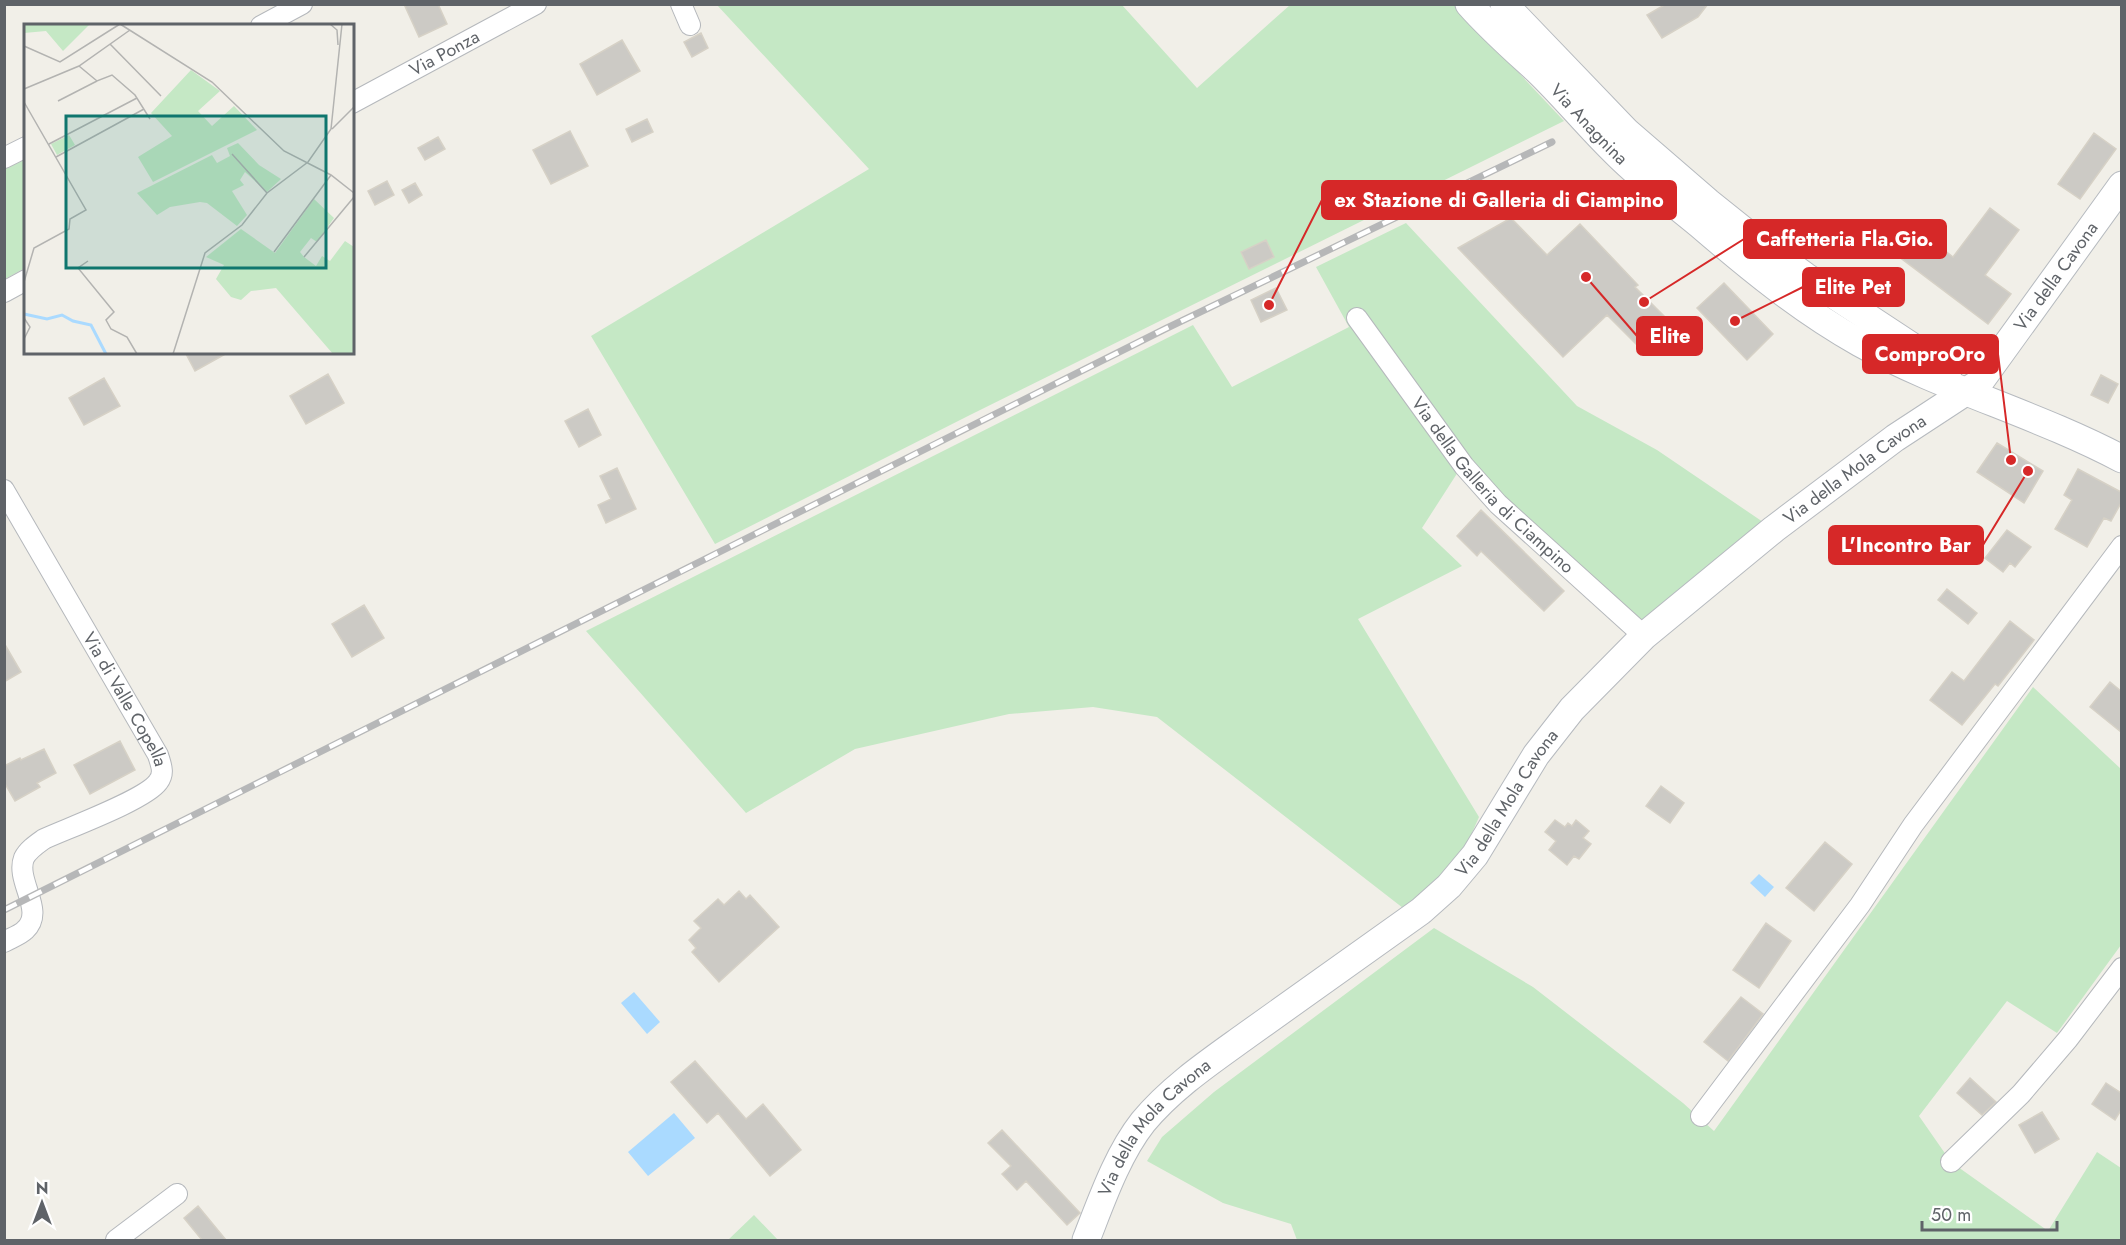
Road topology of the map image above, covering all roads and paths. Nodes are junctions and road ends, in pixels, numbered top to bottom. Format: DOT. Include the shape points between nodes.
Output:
graph roads {
  1 [pos="302,4"];
  2 [pos="536,4"];
  3 [pos="681,4"];
  4 [pos="1469,4"];
  5 [pos="1504,4"];
  6 [pos="265,24"];
  7 [pos="690,25"];
  8 [pos="354,102"];
  9 [pos="24,148"];
  10 [pos="4,158"];
  11 [pos="2121,185"];
  12 [pos="1701,211"];
  13 [pos="24,281"];
  14 [pos="4,292"];
  15 [pos="1357,318"];
  16 [pos="1972,387"];
  17 [pos="2121,439"];
  18 [pos="2121,459"];
  19 [pos="4,489"];
  20 [pos="2121,546"];
  21 [pos="1644,636"];
  22 [pos="4,942"];
  23 [pos="2121,968"];
  24 [pos="1701,1116"];
  25 [pos="1951,1162"];
  26 [pos="177,1194"];
  27 [pos="116,1240"];
  28 [pos="1086,1240"];
  1 -- 6 [label="street"];
  2 -- 8 [label="street, Via Ponza"];
  3 -- 7 [label="street"];
  4 -- 12 [label="main road, Via Anagnina" via="1618,156"];
  5 -- 12 [label="main road, Via Anagnina"];
  9 -- 10 [label="street"];
  11 -- 16 [label="main road, Via della Cavona"];
  12 -- 16 [label="main road, Via Anagnina" via="1764,278 1835,328 1887,357"];
  13 -- 14 [label="street"];
  15 -- 21 [label="street, Via della Galleria di Ciampino" via="1484,489"];
  16 -- 17 [label="main road, Via Anagnina"];
  16 -- 18 [label="main road, Via Anagnina"];
  16 -- 21 [label="main road, Via della Mola Cavona" via="1895,438 1774,529"];
  19 -- 22 [label="street, Via di Valle Copella" via="162,769 159,781 146,794 31,848 24,859 23,876 31,921 25,931"];
  20 -- 24 [label="street"];
  21 -- 28 [label="main road, Via della Mola Cavona" via="1547,739 1475,855 1449,886 1421,911 1196,1073 1153,1111 1128,1146"];
  23 -- 25 [label="street" via="2068,1040 2021,1094"];
  26 -- 27 [label="street"];
}
